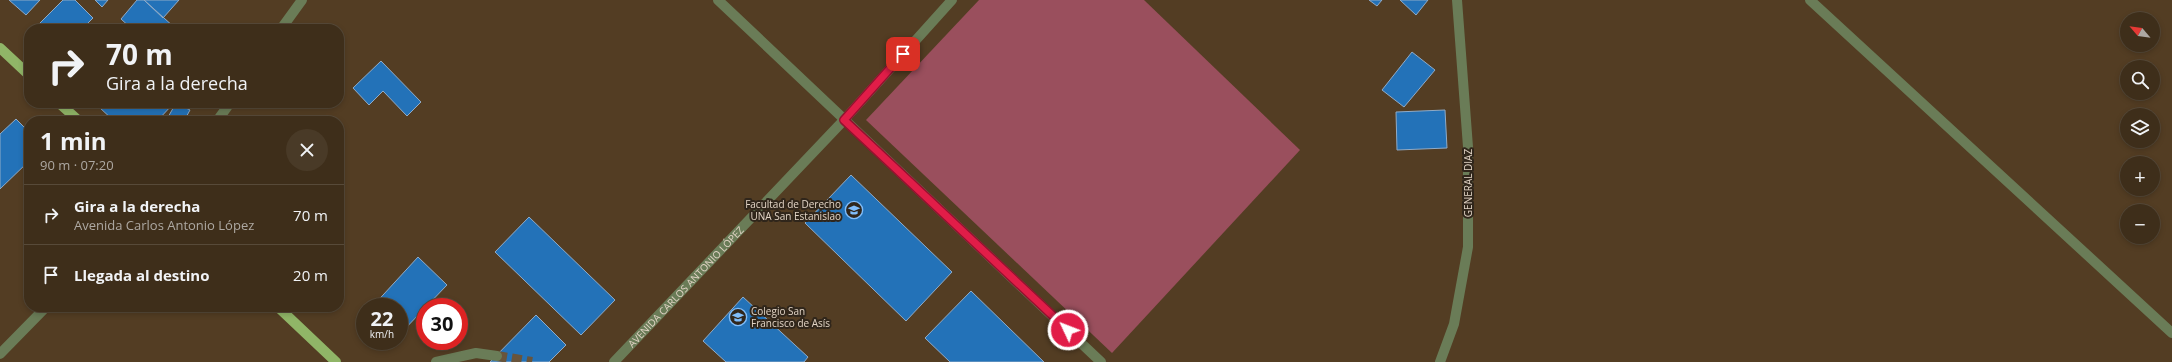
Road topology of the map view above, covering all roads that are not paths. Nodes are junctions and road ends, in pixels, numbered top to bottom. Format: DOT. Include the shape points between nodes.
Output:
graph roads {
  1 [pos="302,0"];
  2 [pos="718,0"];
  3 [pos="952,0"];
  4 [pos="1457,0"];
  5 [pos="1810,0"];
  6 [pos="285,24"];
  7 [pos="0,48"];
  8 [pos="24,70"];
  9 [pos="65,108"];
  10 [pos="73,116"];
  11 [pos="844,120"];
  12 [pos="41,312"];
  13 [pos="283,312"];
  14 [pos="2172,333"];
  15 [pos="0,354"];
  16 [pos="497,356"];
  17 [pos="336,362"];
  18 [pos="436,362"];
  19 [pos="614,362"];
  20 [pos="1101,362"];
  21 [pos="1440,362"];
  1 -- 6 [label="street"];
  2 -- 11 [label="street"];
  3 -- 11 [label="street, AVENIDA CARLOS ANTONIO LÓPEZ"];
  4 -- 21 [label="street, GENERAL DIAZ" via="1468,147 1468,247 1454,324"];
  5 -- 14 [label="street"];
  7 -- 8 [label="main road"];
  9 -- 10 [label="main road"];
  11 -- 19 [label="street, AVENIDA CARLOS ANTONIO LÓPEZ"];
  11 -- 20 [label="street"];
  12 -- 15 [label="street"];
  13 -- 17 [label="main road"];
  16 -- 18 [label="street" via="476,353"];
}
